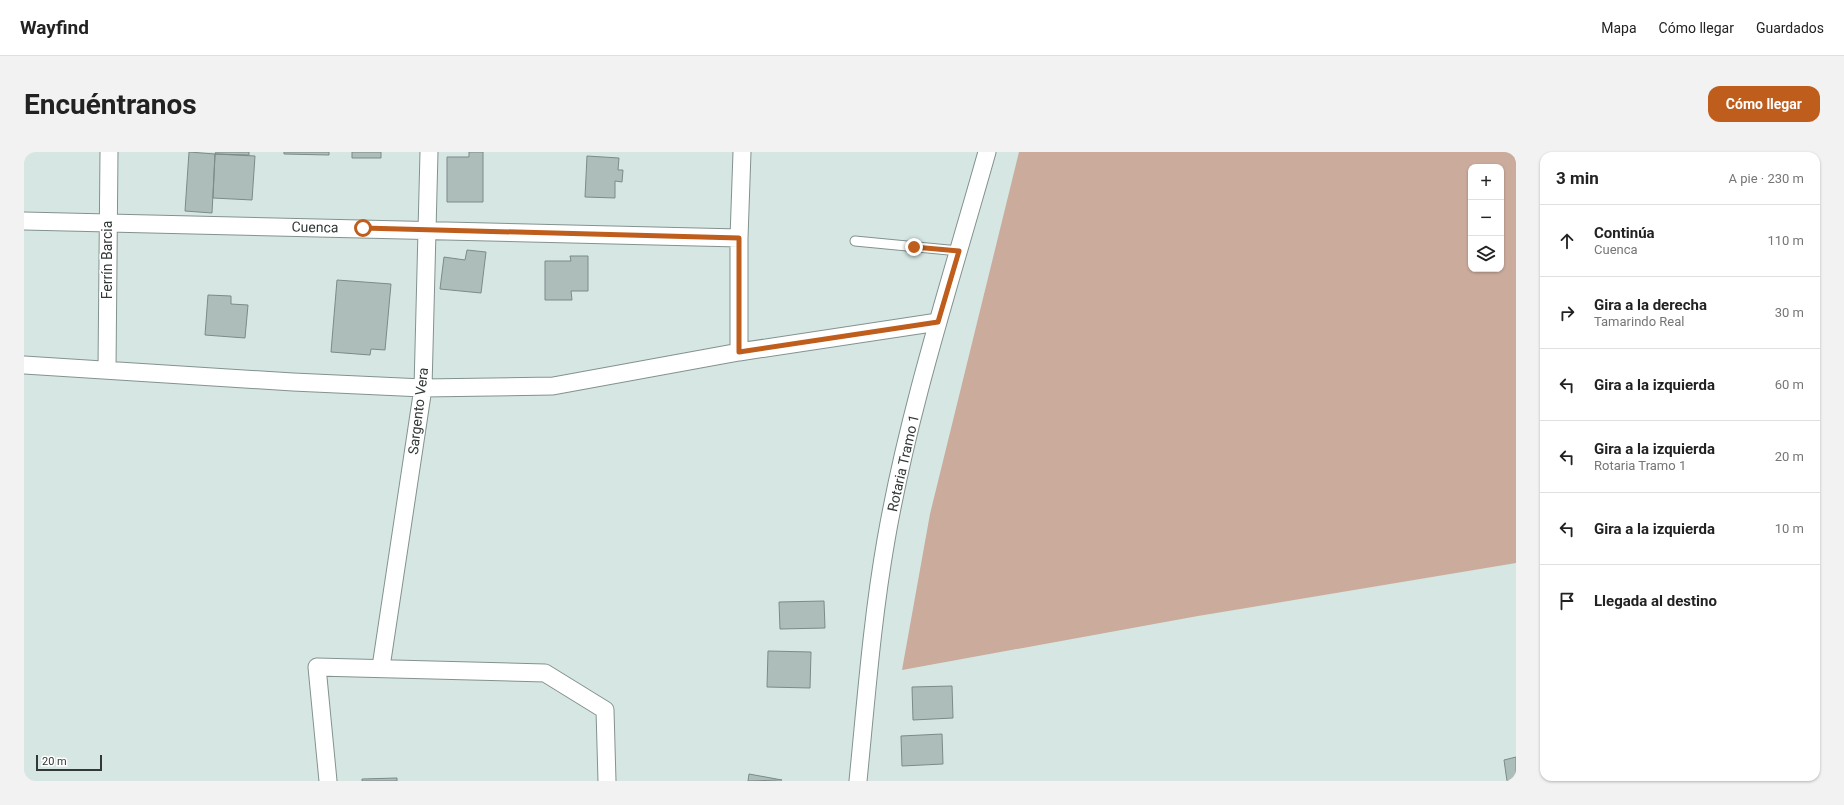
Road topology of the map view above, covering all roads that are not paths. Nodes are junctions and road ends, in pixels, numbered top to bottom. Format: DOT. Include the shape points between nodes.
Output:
graph roads {
  1 [pos="109,152"];
  2 [pos="429,152"];
  3 [pos="742,152"];
  4 [pos="987,152"];
  5 [pos="24,221"];
  6 [pos="107,222"];
  7 [pos="427,230"];
  8 [pos="739,238"];
  9 [pos="855,241"];
  10 [pos="959,251"];
  11 [pos="938,322"];
  12 [pos="739,352"];
  13 [pos="24,365"];
  14 [pos="107,369"];
  15 [pos="423,388"];
  16 [pos="381,667"];
  17 [pos="328,781"];
  18 [pos="607,781"];
  19 [pos="858,781"];
  1 -- 6 [label="street, Ferrín Barcia"];
  2 -- 7 [label="street, Sargento Vera"];
  3 -- 8 [label="street"];
  4 -- 10 [label="street, Rotaria Tramo 1"];
  5 -- 6 [label="street, Cuenca"];
  6 -- 7 [label="street, Cuenca"];
  6 -- 14 [label="street, Ferrín Barcia"];
  7 -- 8 [label="street, Cuenca"];
  7 -- 15 [label="street, Sargento Vera"];
  8 -- 12 [label="street"];
  9 -- 10 [label="lane"];
  10 -- 11 [label="street, Rotaria Tramo 1"];
  11 -- 12 [label="street"];
  11 -- 19 [label="street, Rotaria Tramo 1" via="910,426 886,539 876,604"];
  12 -- 15 [label="street" via="553,386"];
  13 -- 14 [label="street"];
  14 -- 15 [label="street"];
  15 -- 16 [label="street, Sargento Vera"];
  16 -- 17 [label="street" via="317,666"];
  16 -- 18 [label="street" via="545,673 606,710"];
}
